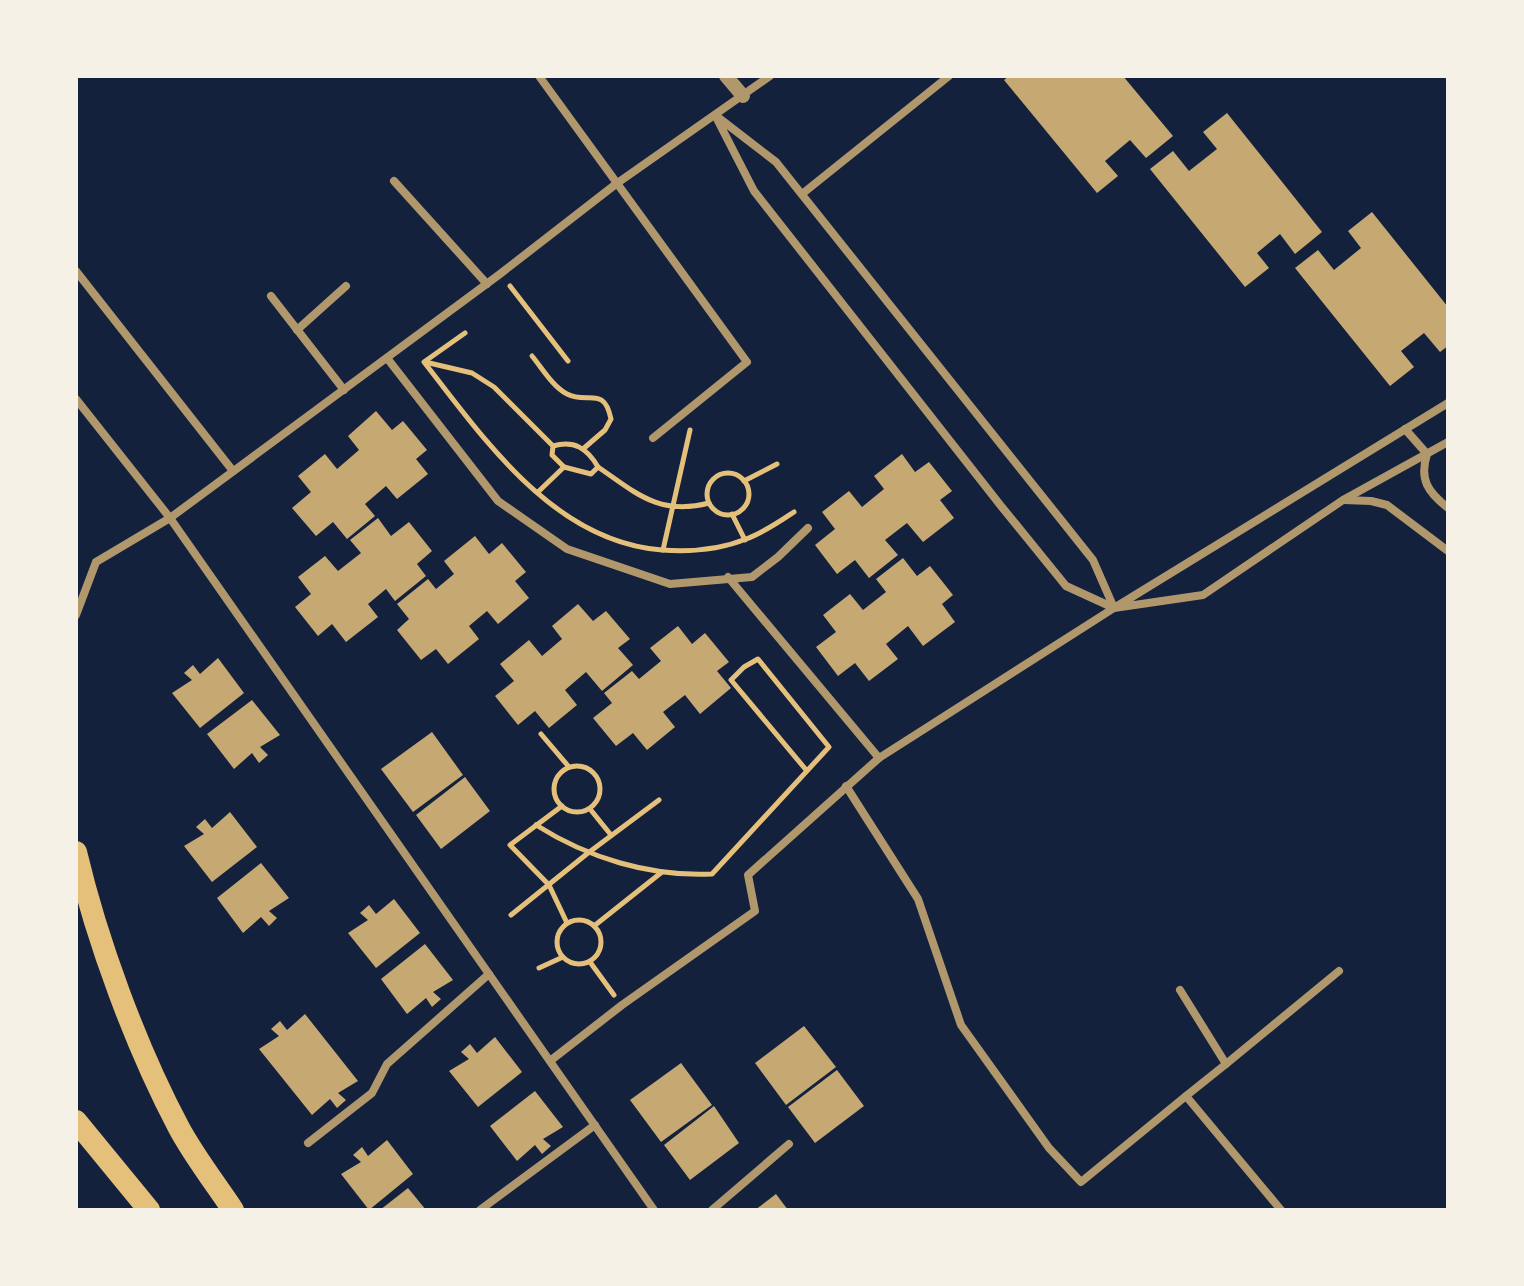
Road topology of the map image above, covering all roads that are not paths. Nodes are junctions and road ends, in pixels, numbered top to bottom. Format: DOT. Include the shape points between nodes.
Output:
graph roads {
  1 [pos="539,76"];
  2 [pos="726,76"];
  3 [pos="770,76"];
  4 [pos="949,76"];
  5 [pos="743,96"];
  6 [pos="715,115"];
  7 [pos="394,181"];
  8 [pos="616,184"];
  9 [pos="802,194"];
  10 [pos="76,271"];
  11 [pos="487,284"];
  12 [pos="346,286"];
  13 [pos="271,296"];
  14 [pos="297,330"];
  15 [pos="387,358"];
  16 [pos="344,390"];
  17 [pos="76,399"];
  18 [pos="1448,403"];
  19 [pos="1405,429"];
  20 [pos="653,438"];
  21 [pos="1448,442"];
  22 [pos="1427,454"];
  23 [pos="233,471"];
  24 [pos="1343,500"];
  25 [pos="1448,508"];
  26 [pos="170,518"];
  27 [pos="808,528"];
  28 [pos="1448,551"];
  29 [pos="728,577"];
  30 [pos="1114,608"];
  31 [pos="76,615"];
  32 [pos="879,758"];
  33 [pos="846,786"];
  34 [pos="76,852"];
  35 [pos="1339,971"];
  36 [pos="489,974"];
  37 [pos="1180,990"];
  38 [pos="550,1061"];
  39 [pos="1226,1064"];
  40 [pos="1186,1096"];
  41 [pos="76,1121"];
  42 [pos="595,1125"];
  43 [pos="308,1143"];
  44 [pos="789,1144"];
  45 [pos="149,1210"];
  46 [pos="233,1210"];
  47 [pos="480,1210"];
  48 [pos="654,1210"];
  49 [pos="712,1210"];
  50 [pos="1281,1210"];
  1 -- 8 [label="street"];
  2 -- 5 [label="street"];
  3 -- 5 [label="street"];
  4 -- 9 [label="street"];
  5 -- 6 [label="street"];
  6 -- 8 [label="street"];
  6 -- 9 [label="street" via="776,162"];
  6 -- 30 [label="street" via="754,191 1001,506 1066,586"];
  7 -- 11 [label="street"];
  8 -- 11 [label="street"];
  8 -- 20 [label="street" via="747,362"];
  9 -- 30 [label="street" via="1093,560"];
  10 -- 23 [label="street"];
  11 -- 15 [label="street"];
  12 -- 14 [label="street"];
  13 -- 14 [label="street"];
  14 -- 16 [label="street"];
  15 -- 16 [label="street"];
  15 -- 29 [label="street" via="498,501 567,549 670,584"];
  16 -- 23 [label="street"];
  17 -- 26 [label="street"];
  18 -- 19 [label="street"];
  19 -- 22 [label="street"];
  19 -- 30 [label="street"];
  21 -- 22 [label="street"];
  22 -- 24 [label="street"];
  22 -- 25 [label="street" via="1425,481"];
  23 -- 26 [label="street"];
  24 -- 28 [label="street" via="1387,505"];
  24 -- 30 [label="street" via="1203,595"];
  26 -- 31 [label="street" via="96,562"];
  26 -- 36 [label="street"];
  27 -- 29 [label="street" via="752,577"];
  29 -- 32 [label="street"];
  30 -- 32 [label="street"];
  32 -- 33 [label="street"];
  33 -- 38 [label="street" via="748,875 755,911"];
  33 -- 40 [label="street" via="918,899 961,1025 1049,1148 1081,1182"];
  34 -- 46 [label="highway" via="128,1015 180,1129"];
  35 -- 39 [label="street"];
  36 -- 38 [label="street"];
  36 -- 43 [label="street" via="387,1064 372,1093"];
  37 -- 39 [label="street"];
  38 -- 42 [label="street"];
  39 -- 40 [label="street"];
  40 -- 50 [label="street"];
  41 -- 45 [label="highway"];
  42 -- 47 [label="street"];
  42 -- 48 [label="street"];
  44 -- 49 [label="street"];
}
